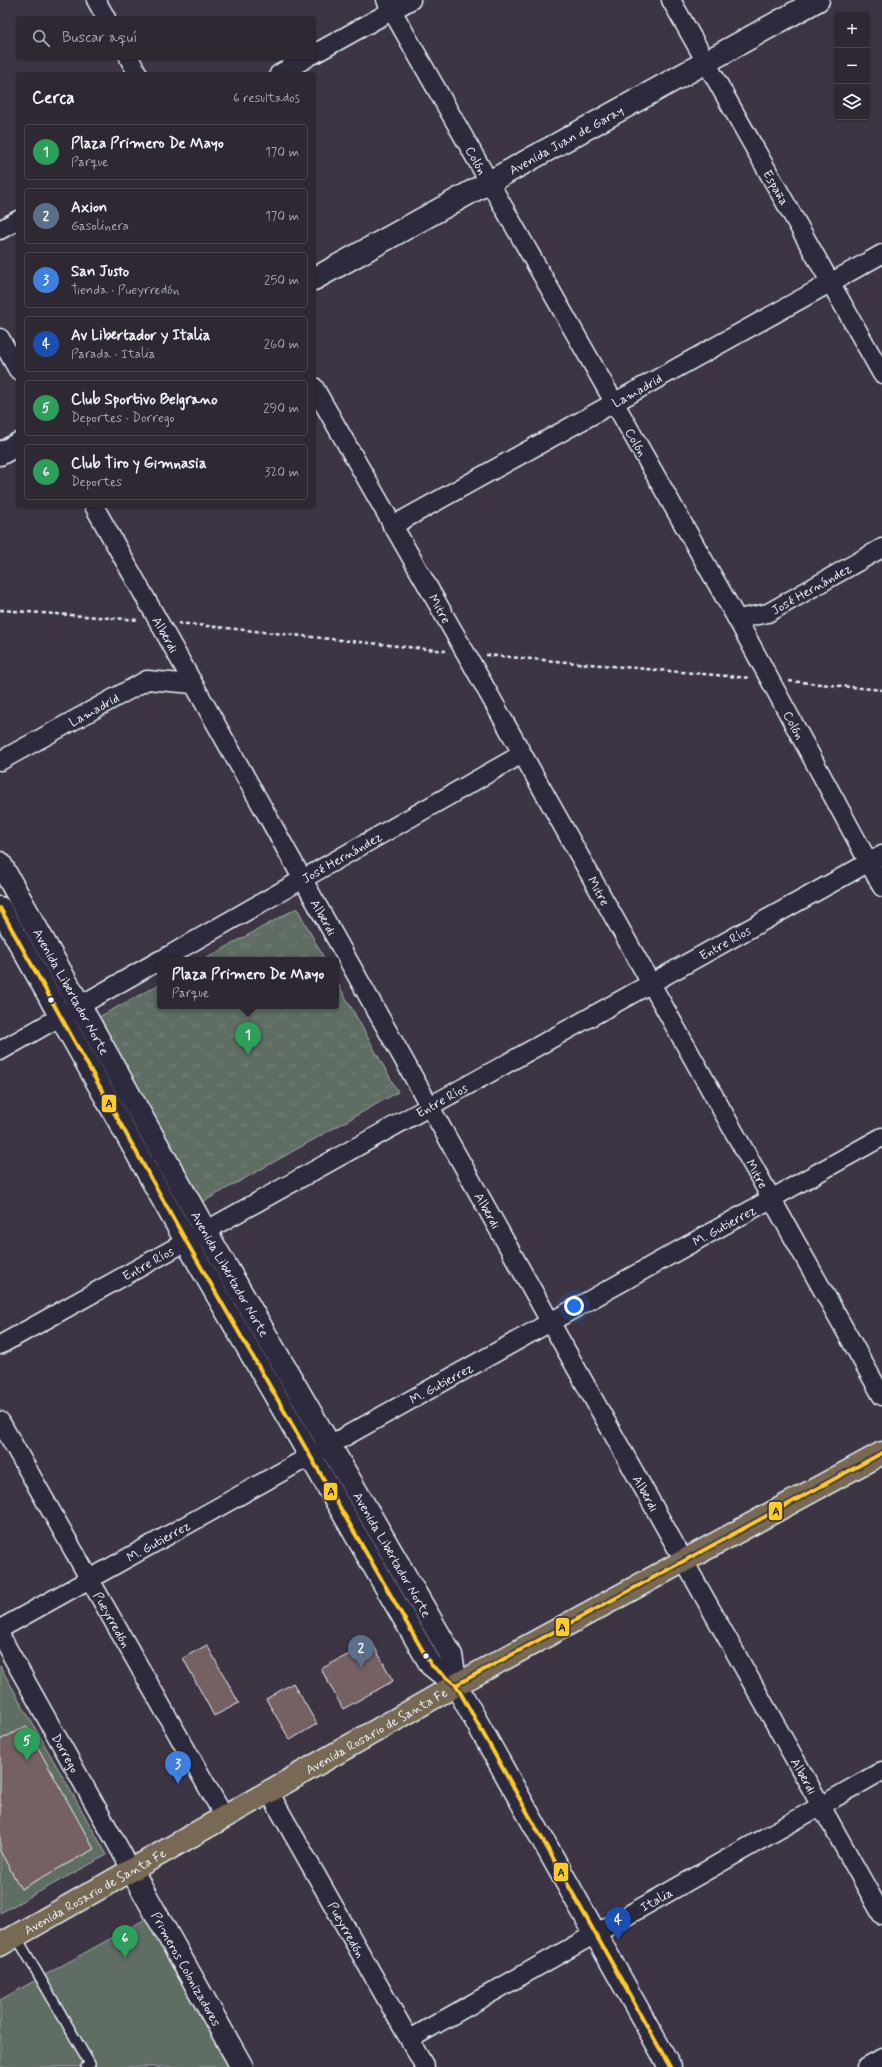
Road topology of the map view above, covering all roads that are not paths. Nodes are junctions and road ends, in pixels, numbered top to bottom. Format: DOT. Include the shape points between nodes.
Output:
graph roads {
  1 [pos="96,0"];
  2 [pos="410,0"];
  3 [pos="671,0"];
  4 [pos="818,0"];
  5 [pos="389,5"];
  6 [pos="105,16"];
  7 [pos="316,53"];
  8 [pos="130,60"];
  9 [pos="304,60"];
  10 [pos="706,62"];
  11 [pos="137,72"];
  12 [pos="282,72"];
  13 [pos="490,182"];
  14 [pos="16,221"];
  15 [pos="0,230"];
  16 [pos="882,254"];
  17 [pos="316,278"];
  18 [pos="830,282"];
  19 [pos="0,338"];
  20 [pos="16,366"];
  21 [pos="882,374"];
  22 [pos="316,391"];
  23 [pos="614,403"];
  24 [pos="16,445"];
  25 [pos="0,454"];
  26 [pos="95,508"];
  27 [pos="392,526"];
  28 [pos="882,548"];
  29 [pos="737,619"];
  30 [pos="194,684"];
  31 [pos="522,754"];
  32 [pos="0,761"];
  33 [pos="875,858"];
  34 [pos="0,863"];
  35 [pos="302,878"];
  36 [pos="882,887"];
  37 [pos="0,908"];
  38 [pos="165,957"];
  39 [pos="157,962"];
  40 [pos="650,983"];
  41 [pos="80,1007"];
  42 [pos="60,1017"];
  43 [pos="0,1051"];
  44 [pos="430,1106"];
  45 [pos="882,1137"];
  46 [pos="771,1199"];
  47 [pos="205,1230"];
  48 [pos="186,1241"];
  49 [pos="550,1322"];
  50 [pos="0,1345"];
  51 [pos="882,1396"];
  52 [pos="0,1421"];
  53 [pos="328,1445"];
  54 [pos="882,1453"];
  55 [pos="308,1456"];
  56 [pos="684,1561"];
  57 [pos="88,1579"];
  58 [pos="0,1629"];
  59 [pos="0,1635"];
  60 [pos="456,1685"];
  61 [pos="882,1772"];
  62 [pos="269,1792"];
  63 [pos="821,1806"];
  64 [pos="224,1818"];
  65 [pos="132,1871"];
  66 [pos="882,1915"];
  67 [pos="594,1934"];
  68 [pos="8,1941"];
  69 [pos="410,2039"];
  70 [pos="882,2058"];
  71 [pos="86,2067"];
  72 [pos="242,2067"];
  73 [pos="425,2067"];
  74 [pos="670,2067"];
  75 [pos="866,2067"];
  1 -- 6 [label="street"];
  2 -- 5 [label="street"];
  3 -- 10 [label="street, España"];
  4 -- 10 [label="main road, Avenida Juan de Garay"];
  5 -- 7 [label="street"];
  5 -- 13 [label="street, Colón"];
  8 -- 11 [label="street"];
  9 -- 12 [label="street"];
  10 -- 13 [label="main road, Avenida Juan de Garay"];
  10 -- 18 [label="street, España"];
  13 -- 17 [label="main road, Avenida Juan de Garay"];
  13 -- 23 [label="street, Colón"];
  14 -- 15 [label="street"];
  16 -- 18 [label="street, Lamadrid"];
  18 -- 21 [label="street, España"];
  18 -- 23 [label="street, Lamadrid"];
  19 -- 20 [label="street"];
  22 -- 27 [label="street, Mitre"];
  23 -- 27 [label="street, Lamadrid"];
  23 -- 29 [label="street, Colón"];
  24 -- 25 [label="main road"];
  26 -- 30 [label="street, Alberdi"];
  27 -- 31 [label="street, Mitre"];
  28 -- 29 [label="street, José Hernández" via="768,613"];
  29 -- 33 [label="street, Colón"];
  30 -- 32 [label="street, Lamadrid" via="147,680"];
  30 -- 35 [label="street, Alberdi"];
  31 -- 35 [label="street, José Hernández"];
  31 -- 40 [label="street, Mitre"];
  33 -- 36 [label="street, Colón"];
  33 -- 40 [label="street, Entre Ríos"];
  34 -- 41 [label="main road, Avenida Libertador Norte"];
  35 -- 38 [label="street, José Hernández"];
  35 -- 44 [label="street, Alberdi"];
  37 -- 42 [label="main road, Avenida Libertador Norte"];
  39 -- 41 [label="street, José Hernández"];
  40 -- 44 [label="street, Entre Ríos"];
  40 -- 46 [label="street, Mitre"];
  41 -- 42 [label="street, José Hernández"];
  41 -- 47 [label="main road, Avenida Libertador Norte"];
  42 -- 43 [label="street, José Hernández"];
  42 -- 48 [label="main road, Avenida Libertador Norte"];
  44 -- 47 [label="street, Entre Ríos"];
  44 -- 49 [label="street, Alberdi"];
  45 -- 46 [label="street, M. Gutierrez"];
  46 -- 49 [label="street, M. Gutierrez"];
  46 -- 51 [label="street, Mitre"];
  47 -- 48 [label="street, Entre Ríos"];
  47 -- 53 [label="main road, Avenida Libertador Norte"];
  48 -- 50 [label="street, Entre Ríos"];
  48 -- 55 [label="main road, Avenida Libertador Norte"];
  49 -- 53 [label="street, M. Gutierrez"];
  49 -- 56 [label="street, Alberdi"];
  52 -- 57 [label="street, Pueyrredón"];
  53 -- 55 [label="street, M. Gutierrez"];
  53 -- 60 [label="main road, Avenida Libertador Norte" via="451,1655"];
  54 -- 56 [label="main road, Avenida Rosario de Santa Fe"];
  55 -- 57 [label="street, M. Gutierrez"];
  55 -- 60 [label="main road, Avenida Libertador Norte" via="431,1665"];
  56 -- 60 [label="main road, Avenida Rosario de Santa Fe"];
  56 -- 63 [label="street, Alberdi"];
  57 -- 58 [label="street, M. Gutierrez"];
  57 -- 64 [label="street, Pueyrredón"];
  59 -- 65 [label="street, Dorrego"];
  60 -- 62 [label="main road, Avenida Rosario de Santa Fe"];
  60 -- 67 [label="main road, Avenida Libertador Norte"];
  61 -- 63 [label="street, Italia"];
  62 -- 64 [label="main road, Avenida Rosario de Santa Fe"];
  62 -- 69 [label="street, Pueyrredón"];
  63 -- 66 [label="street, Alberdi"];
  63 -- 67 [label="street, Italia"];
  64 -- 65 [label="main road, Avenida Rosario de Santa Fe"];
  65 -- 68 [label="main road, Avenida Rosario de Santa Fe"];
  65 -- 72 [label="main road, Primeros Colonizadores"];
  67 -- 69 [label="street, Italia"];
  67 -- 74 [label="main road, Avenida Libertador Norte"];
  68 -- 71 [label="lane" via="90,2064"];
  69 -- 73 [label="street, Pueyrredón"];
  70 -- 75 [label="street"];
}
